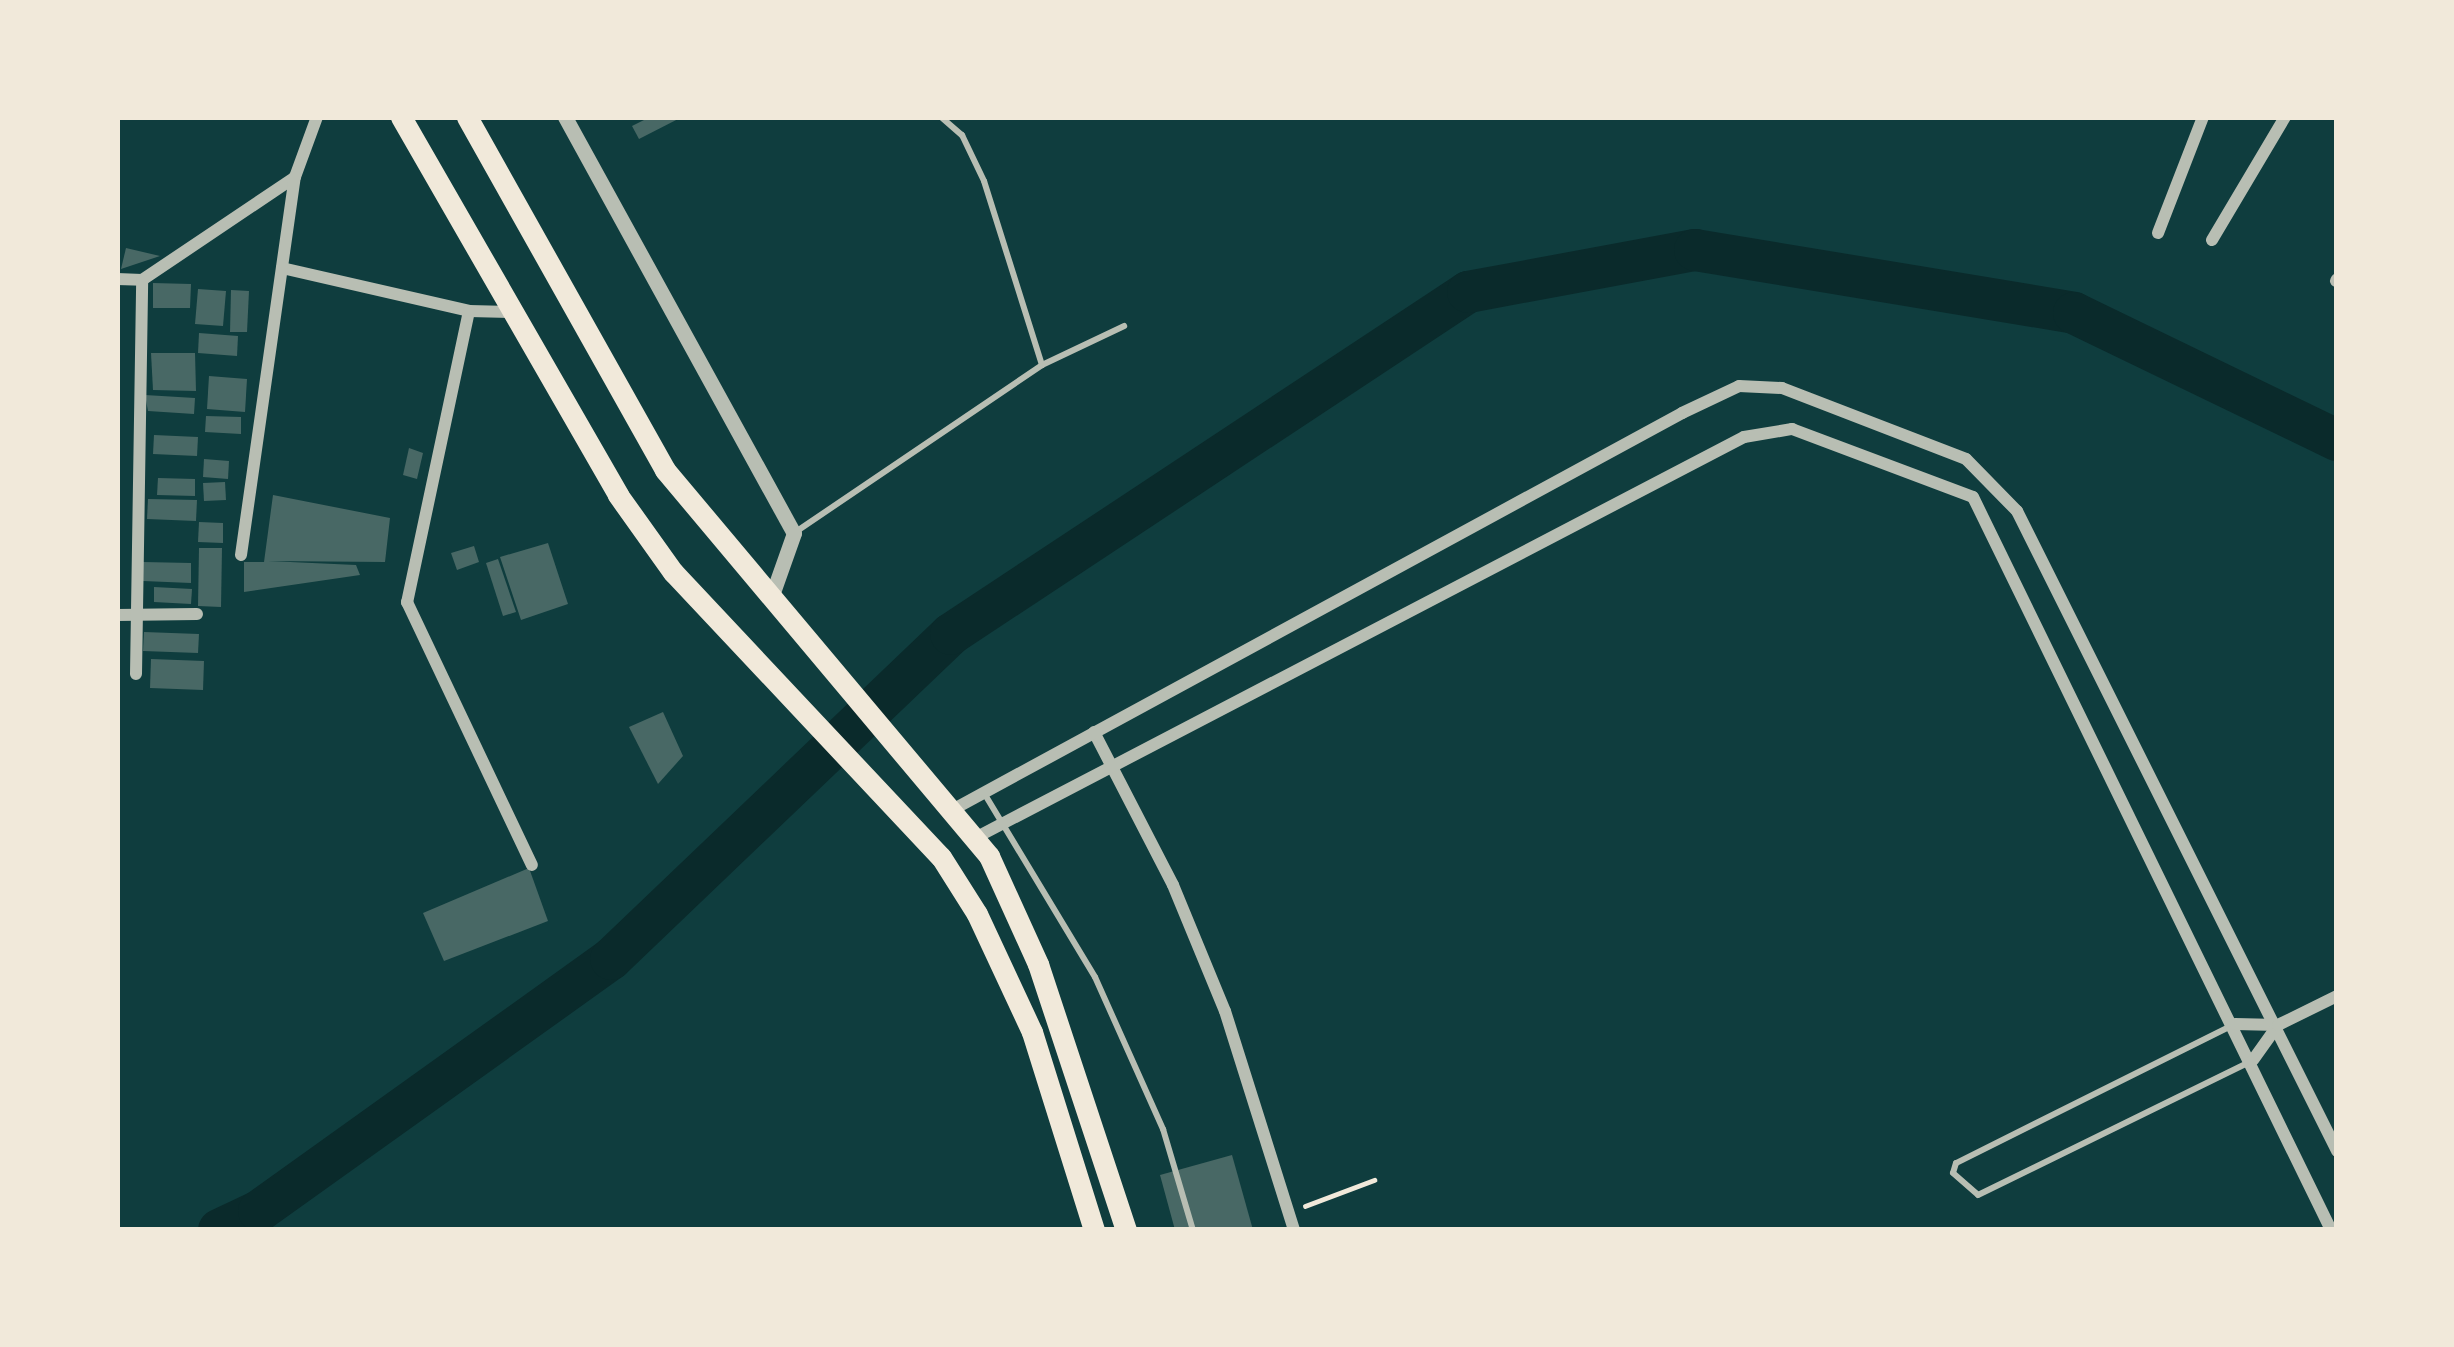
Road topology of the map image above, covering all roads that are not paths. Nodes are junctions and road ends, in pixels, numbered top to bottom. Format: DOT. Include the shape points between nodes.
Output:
graph roads {
  1 [pos="317,117"];
  2 [pos="401,117"];
  3 [pos="467,117"];
  4 [pos="565,117"];
  5 [pos="941,117"];
  6 [pos="2203,117"];
  7 [pos="2285,117"];
  8 [pos="295,177"];
  9 [pos="2158,233"];
  10 [pos="2212,240"];
  11 [pos="282,268"];
  12 [pos="117,279"];
  13 [pos="142,280"];
  14 [pos="470,311"];
  15 [pos="520,312"];
  16 [pos="1124,326"];
  17 [pos="1042,365"];
  18 [pos="794,533"];
  19 [pos="241,555"];
  20 [pos="771,598"];
  21 [pos="196,614"];
  22 [pos="117,615"];
  23 [pos="135,615"];
  24 [pos="136,674"];
  25 [pos="1094,732"];
  26 [pos="1114,770"];
  27 [pos="982,790"];
  28 [pos="954,809"];
  29 [pos="1010,825"];
  30 [pos="975,838"];
  31 [pos="532,866"];
  32 [pos="2337,996"];
  33 [pos="2235,1024"];
  34 [pos="2278,1024"];
  35 [pos="2253,1060"];
  36 [pos="2337,1151"];
  37 [pos="1094,1230"];
  38 [pos="1126,1230"];
  39 [pos="1192,1230"];
  40 [pos="1294,1230"];
  41 [pos="2331,1230"];
  1 -- 8 [label="street"];
  2 -- 15 [label="main road"];
  3 -- 20 [label="main road" via="665,470"];
  4 -- 18 [label="street"];
  5 -- 17 [label="lane" via="962,135 985,181"];
  6 -- 9 [label="street"];
  7 -- 10 [label="street"];
  8 -- 11 [label="street"];
  8 -- 13 [label="street"];
  11 -- 14 [label="street"];
  11 -- 19 [label="street"];
  12 -- 13 [label="street"];
  13 -- 23 [label="street"];
  14 -- 15 [label="street"];
  14 -- 31 [label="street" via="406,602"];
  15 -- 37 [label="main road" via="617,495 673,572 900,811 976,914 1032,1032"];
  16 -- 17 [label="lane"];
  17 -- 18 [label="lane"];
  18 -- 20 [label="street"];
  20 -- 28 [label="main road"];
  21 -- 23 [label="street"];
  22 -- 23 [label="street"];
  23 -- 24 [label="street"];
  25 -- 26 [label="street"];
  25 -- 27 [label="street"];
  25 -- 34 [label="street" via="1682,413 1738,386 1782,388 1966,459 2018,511"];
  26 -- 29 [label="street"];
  26 -- 33 [label="street" via="1744,437 1792,429 1973,497"];
  26 -- 40 [label="street" via="1226,1011"];
  27 -- 28 [label="street"];
  27 -- 29 [label="lane"];
  28 -- 30 [label="main road"];
  29 -- 30 [label="street"];
  29 -- 39 [label="lane" via="1095,977 1163,1130"];
  30 -- 38 [label="main road" via="1038,964"];
  32 -- 34 [label="street"];
  33 -- 34 [label="street"];
  33 -- 35 [label="street"];
  33 -- 35 [label="lane" via="1957,1163 1954,1173 1978,1195"];
  34 -- 35 [label="street"];
  34 -- 36 [label="street"];
  35 -- 41 [label="street"];
}
